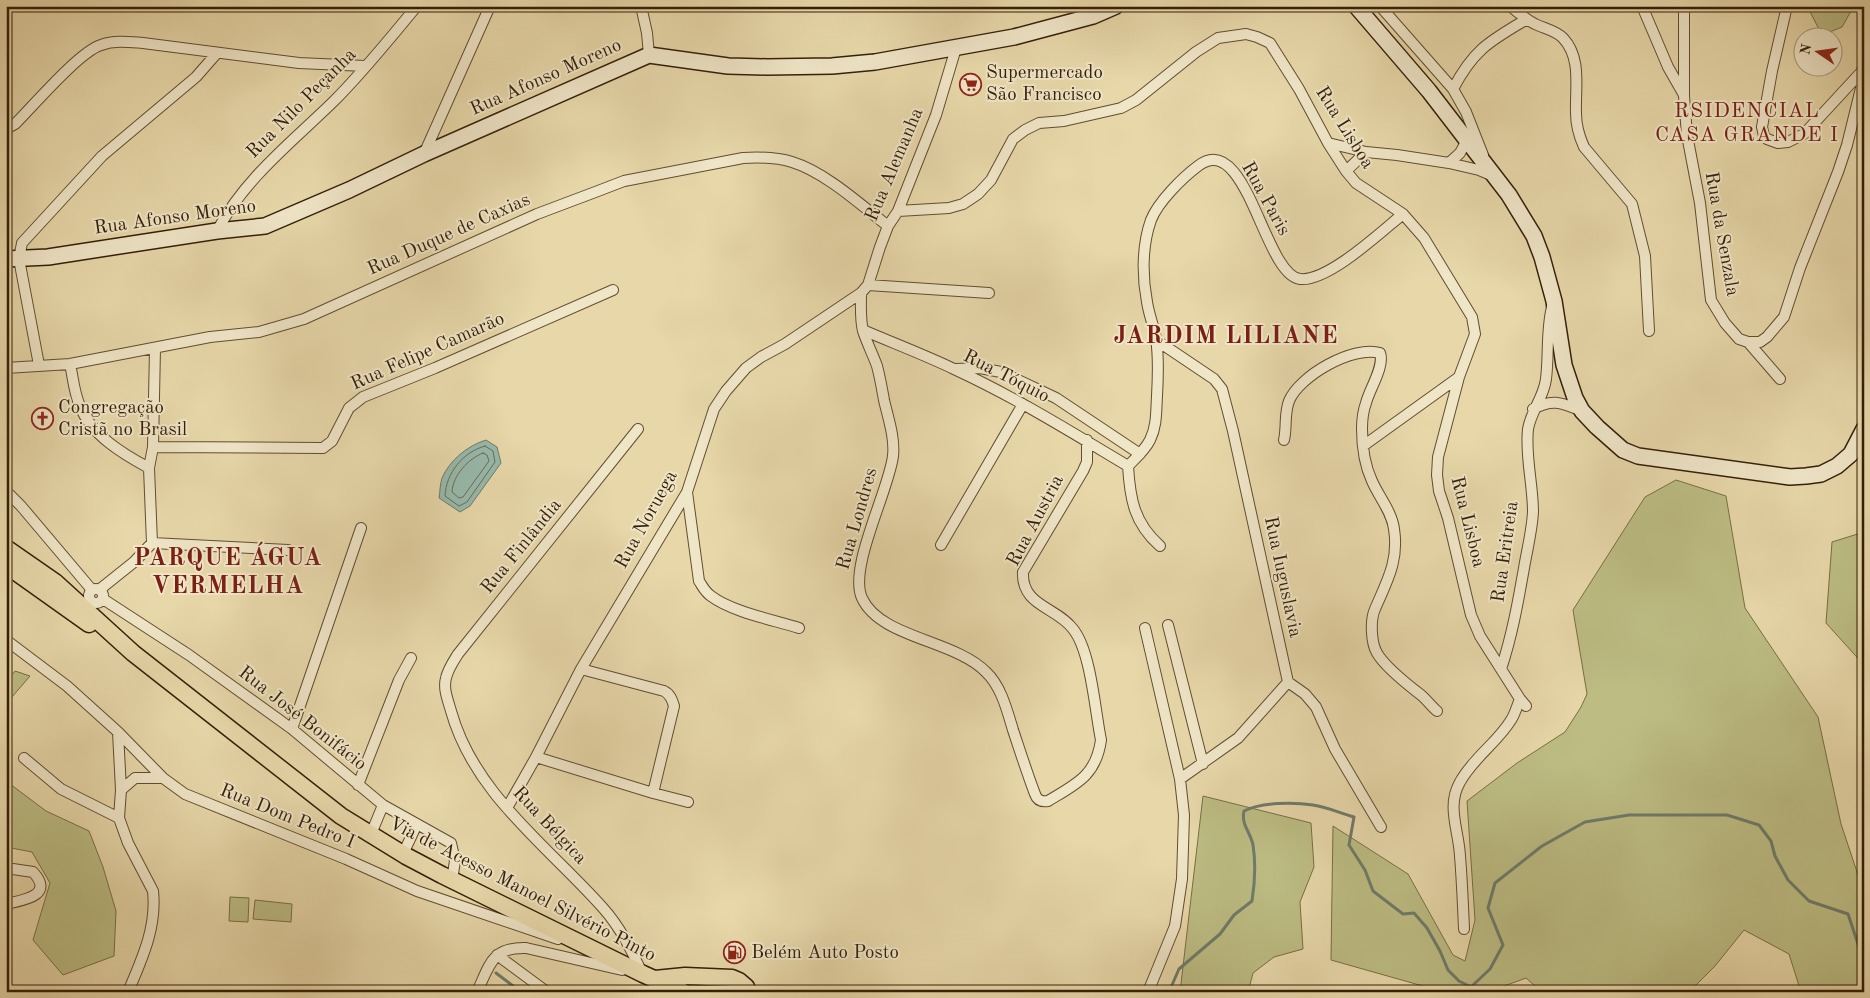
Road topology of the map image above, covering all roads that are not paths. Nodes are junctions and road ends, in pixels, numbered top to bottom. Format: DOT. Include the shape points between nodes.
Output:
graph roads {
  1 [pos="417,6"];
  2 [pos="490,6"];
  3 [pos="641,6"];
  4 [pos="1116,6"];
  5 [pos="1356,6"];
  6 [pos="1380,6"];
  7 [pos="1510,6"];
  8 [pos="1642,6"];
  9 [pos="1684,6"];
  10 [pos="1787,6"];
  11 [pos="1527,19"];
  12 [pos="956,48"];
  13 [pos="217,53"];
  14 [pos="649,55"];
  15 [pos="365,66"];
  16 [pos="1864,69"];
  17 [pos="1864,76"];
  18 [pos="1453,89"];
  19 [pos="1684,96"];
  20 [pos="6,129"];
  21 [pos="1467,140"];
  22 [pos="1328,143"];
  23 [pos="1366,152"];
  24 [pos="424,154"];
  25 [pos="1450,163"];
  26 [pos="1346,171"];
  27 [pos="1492,172"];
  28 [pos="898,211"];
  29 [pos="1403,214"];
  30 [pos="888,226"];
  31 [pos="217,231"];
  32 [pos="10,259"];
  33 [pos="868,285"];
  34 [pos="613,290"];
  35 [pos="989,293"];
  36 [pos="860,294"];
  37 [pos="1554,301"];
  38 [pos="863,330"];
  39 [pos="1649,331"];
  40 [pos="1156,340"];
  41 [pos="1748,342"];
  42 [pos="154,348"];
  43 [pos="70,364"];
  44 [pos="39,365"];
  45 [pos="6,368"];
  46 [pos="955,369"];
  47 [pos="1459,377"];
  48 [pos="1780,379"];
  49 [pos="1023,404"];
  50 [pos="1533,409"];
  51 [pos="1582,411"];
  52 [pos="638,429"];
  53 [pos="1864,429"];
  54 [pos="1088,440"];
  55 [pos="1284,440"];
  56 [pos="154,446"];
  57 [pos="1363,446"];
  58 [pos="1140,454"];
  59 [pos="1128,466"];
  60 [pos="149,468"];
  61 [pos="6,491"];
  62 [pos="687,492"];
  63 [pos="361,528"];
  64 [pos="152,543"];
  65 [pos="941,545"];
  66 [pos="1160,546"];
  67 [pos="6,548"];
  68 [pos="288,550"];
  69 [pos="6,564"];
  70 [pos="88,600"];
  71 [pos="1168,625"];
  72 [pos="1072,627"];
  73 [pos="799,628"];
  74 [pos="1146,628"];
  75 [pos="6,640"];
  76 [pos="411,658"];
  77 [pos="1501,668"];
  78 [pos="582,669"];
  79 [pos="1288,682"];
  80 [pos="445,692"];
  81 [pos="1437,711"];
  82 [pos="292,728"];
  83 [pos="118,732"];
  84 [pos="536,757"];
  85 [pos="24,758"];
  86 [pos="1203,764"];
  87 [pos="163,778"];
  88 [pos="1180,779"];
  89 [pos="358,785"];
  90 [pos="121,790"];
  91 [pos="653,793"];
  92 [pos="688,802"];
  93 [pos="383,805"];
  94 [pos="507,808"];
  95 [pos="119,818"];
  96 [pos="417,824"];
  97 [pos="1381,827"];
  98 [pos="370,834"];
  99 [pos="403,854"];
  100 [pos="6,868"];
  101 [pos="452,880"];
  102 [pos="6,904"];
  103 [pos="1464,929"];
  104 [pos="598,952"];
  105 [pos="497,956"];
  106 [pos="648,977"];
  107 [pos="128,992"];
  108 [pos="477,992"];
  109 [pos="547,992"];
  110 [pos="683,992"];
  111 [pos="746,992"];
  112 [pos="1148,992"];
  1 -- 15 [label="street, Rua Nilo Peçanha"];
  2 -- 24 [label="street"];
  3 -- 14 [label="street"];
  4 -- 12 [label="main road, Rua Afonso Moreno" via="1093,16 1014,37"];
  5 -- 21 [label="main road" via="1429,90"];
  6 -- 18 [label="street"];
  7 -- 11 [label="street"];
  8 -- 19 [label="street, Rua da Senzala"];
  9 -- 19 [label="street"];
  10 -- 16 [label="street" via="1762,126 1767,139 1788,142 1804,134"];
  11 -- 18 [label="street" via="1475,54"];
  11 -- 39 [label="street" via="1564,39 1574,61 1577,80 1579,136 1584,147 1632,204 1645,256"];
  12 -- 14 [label="main road, Rua Afonso Moreno" via="832,66 728,66"];
  12 -- 28 [label="street, Rua Alemanha" via="936,115"];
  13 -- 15 [label="street" via="299,63"];
  13 -- 20 [label="street" via="121,41 101,44 79,58 15,124"];
  13 -- 32 [label="street" via="196,77 102,156"];
  14 -- 24 [label="main road, Rua Afonso Moreno"];
  15 -- 31 [label="street, Rua Nilo Peçanha" via="244,189"];
  17 -- 41 [label="street" via="1847,145 1784,317 1760,342"];
  18 -- 27 [label="street"];
  19 -- 41 [label="street, Rua da Senzala" via="1686,135 1700,203 1711,300 1737,337"];
  21 -- 25 [label="street"];
  21 -- 27 [label="main road"];
  22 -- 23 [label="street"];
  22 -- 26 [label="street, Rua Lisboa"];
  22 -- 28 [label="street, Rua Lisboa" via="1270,43 1252,36 1233,35 1218,38 1196,52 1122,108 1039,123 1025,130 1013,138 991,180 963,204 934,210"];
  23 -- 25 [label="street"];
  23 -- 26 [label="street"];
  24 -- 31 [label="main road, Rua Afonso Moreno" via="265,226"];
  25 -- 27 [label="street"];
  26 -- 29 [label="street, Rua Lisboa" via="1356,183"];
  27 -- 37 [label="main road" via="1534,236"];
  28 -- 30 [label="street, Rua Alemanha"];
  29 -- 40 [label="street, Rua Paris" via="1351,257 1323,274 1301,279 1292,277 1271,245 1248,195 1232,170 1224,162 1206,161 1197,166 1159,205 1152,220 1146,248 1144,288"];
  29 -- 47 [label="street, Rua Lisboa" via="1424,238 1472,317 1475,334"];
  30 -- 33 [label="street, Rua Alemanha"];
  30 -- 42 [label="street, Rua Duque de Caxias" via="824,178 795,163 761,157 742,158 633,179 606,188 536,214 286,325"];
  31 -- 32 [label="main road, Rua Afonso Moreno" via="48,257"];
  32 -- 44 [label="street"];
  33 -- 35 [label="street"];
  33 -- 36 [label="street, Rua Alemanha"];
  34 -- 56 [label="street, Rua Felipe Camarão" via="362,397 349,408 332,441 323,448"];
  36 -- 38 [label="street, Rua Londres"];
  36 -- 62 [label="street, Rua Noruega" via="746,368 714,409"];
  37 -- 50 [label="street" via="1548,326 1546,381"];
  37 -- 51 [label="main road" via="1564,365"];
  38 -- 46 [label="street, Rua Tóquio"];
  38 -- 72 [label="street, Rua Londres" via="877,368 893,454 861,568 858,584 861,596 882,620 948,649 988,673 1002,698 1038,800 1048,801 1078,784 1092,769 1099,752 1100,740 1088,667"];
  40 -- 58 [label="street" via="1156,420 1149,442"];
  40 -- 79 [label="street, Rua Iuguslavia" via="1214,378 1222,389"];
  41 -- 48 [label="street, Rua da Senzala"];
  42 -- 43 [label="street, Rua Duque de Caxias"];
  42 -- 56 [label="street"];
  43 -- 44 [label="street, Rua Duque de Caxias"];
  43 -- 60 [label="street" via="79,406 95,429 129,458"];
  44 -- 45 [label="street, Rua Duque de Caxias"];
  46 -- 49 [label="street, Rua Tóquio"];
  46 -- 58 [label="street" via="980,368 1001,372 1056,398"];
  47 -- 57 [label="street"];
  47 -- 77 [label="street, Rua Lisboa" via="1436,475 1471,615 1480,636"];
  49 -- 54 [label="street, Rua Tóquio"];
  49 -- 65 [label="street"];
  50 -- 51 [label="street" via="1550,402"];
  50 -- 77 [label="street, Rua Eritreia" via="1528,441 1532,526 1513,629"];
  51 -- 53 [label="main road" via="1623,450 1638,456 1790,478 1821,474 1837,466 1851,454"];
  52 -- 80 [label="street, Rua Finlândia" via="458,654 450,667"];
  54 -- 59 [label="street, Rua Tóquio"];
  54 -- 72 [label="street, Rua Austria" via="1083,472 1023,572 1022,581 1033,599"];
  55 -- 57 [label="street" via="1284,419 1289,401 1301,385 1339,358 1377,352 1381,360 1366,402"];
  56 -- 60 [label="street"];
  57 -- 81 [label="street" via="1369,474 1392,519 1396,539 1391,573 1371,620 1376,652"];
  58 -- 59 [label="street"];
  59 -- 66 [label="street" via="1134,507 1141,524"];
  60 -- 64 [label="street"];
  61 -- 70 [label="street, Rua José Bonifácio" via="21,506"];
  62 -- 73 [label="street" via="699,581 705,590 726,605"];
  62 -- 78 [label="street, Rua Noruega"];
  63 -- 82 [label="street"];
  64 -- 68 [label="street"];
  64 -- 70 [label="street"];
  67 -- 70 [label="main road, Via de Acesso Manoel Silvério Pinto"];
  69 -- 70 [label="main road, Via de Acesso Manoel Silvério Pinto"];
  70 -- 82 [label="street, Rua José Bonifácio" via="179,649"];
  70 -- 98 [label="main road, Via de Acesso Manoel Silvério Pinto" via="132,653 341,816"];
  71 -- 86 [label="street"];
  74 -- 88 [label="street"];
  75 -- 83 [label="street, Rua Dom Pedro I" via="67,686"];
  76 -- 89 [label="street" via="399,680"];
  77 -- 103 [label="street, Rua Lisboa" via="1523,703 1500,736 1470,767 1454,796"];
  78 -- 84 [label="street, Rua Noruega"];
  78 -- 91 [label="street" via="669,693 672,711"];
  79 -- 86 [label="street" via="1238,738"];
  79 -- 97 [label="street" via="1316,706 1335,749"];
  80 -- 94 [label="street, Rua Bélgica" via="452,718 472,762"];
  82 -- 89 [label="street, Rua José Bonifácio"];
  83 -- 87 [label="street, Rua Dom Pedro I"];
  83 -- 90 [label="street"];
  84 -- 91 [label="street"];
  84 -- 94 [label="street, Rua Noruega"];
  85 -- 95 [label="street" via="61,789"];
  86 -- 88 [label="street"];
  87 -- 90 [label="street" via="135,778"];
  87 -- 104 [label="street, Rua Dom Pedro I" via="185,794 417,891"];
  88 -- 112 [label="street" via="1184,815 1181,887 1175,926"];
  89 -- 93 [label="street, Rua José Bonifácio"];
  90 -- 95 [label="street"];
  91 -- 92 [label="street"];
  93 -- 96 [label="street, Rua José Bonifácio"];
  93 -- 98 [label="street"];
  94 -- 106 [label="street, Rua Bélgica" via="603,908"];
  95 -- 107 [label="street" via="150,884 154,900 151,934"];
  96 -- 99 [label="street"];
  96 -- 101 [label="street, Rua José Bonifácio" via="451,843 455,861"];
  98 -- 99 [label="main road, Via de Acesso Manoel Silvério Pinto"];
  99 -- 101 [label="main road, Via de Acesso Manoel Silvério Pinto"];
  100 -- 102 [label="street" via="33,872 40,885 33,898"];
  101 -- 104 [label="main road, Via de Acesso Manoel Silvério Pinto"];
  104 -- 106 [label="main road, Via de Acesso Manoel Silvério Pinto"];
  105 -- 106 [label="street" via="506,949 526,948"];
  105 -- 108 [label="street"];
  105 -- 109 [label="street"];
  106 -- 110 [label="main road, Via de Acesso Manoel Silvério Pinto"];
  106 -- 111 [label="main road" via="732,978 746,987"];
}
